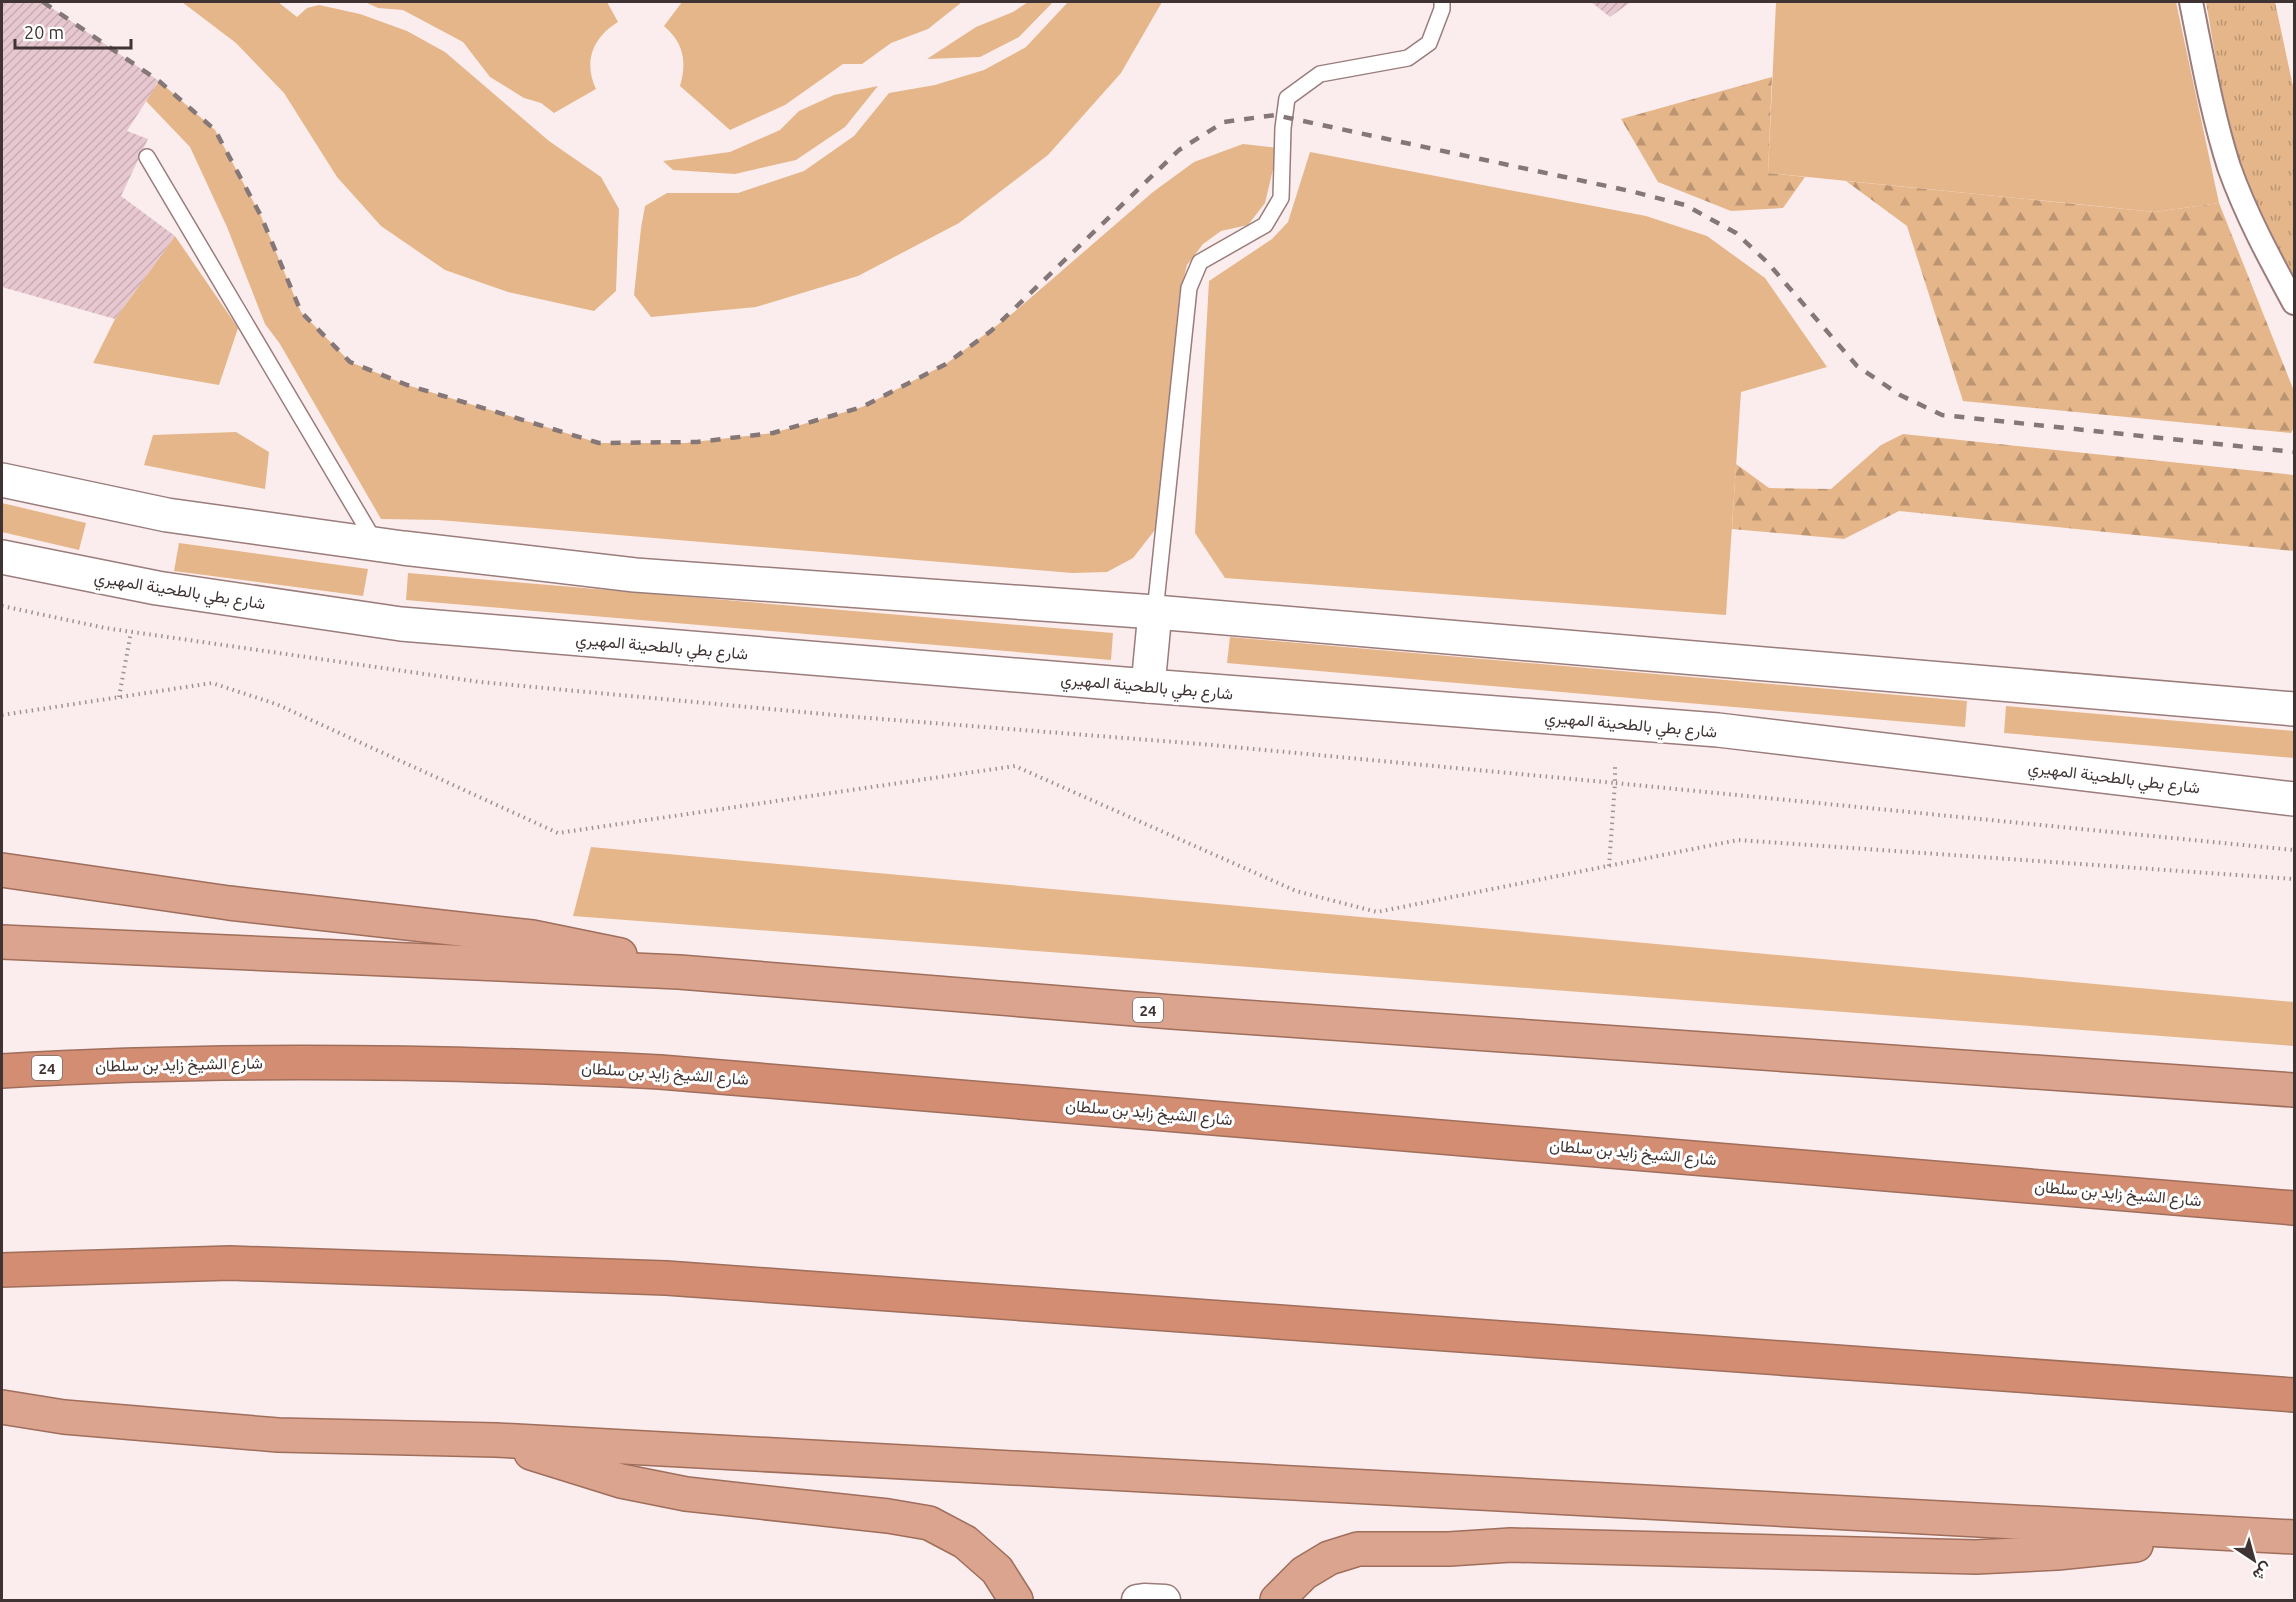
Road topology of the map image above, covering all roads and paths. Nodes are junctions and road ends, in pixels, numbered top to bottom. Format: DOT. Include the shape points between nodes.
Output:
graph roads {
  1 [pos="1442,2"];
  2 [pos="2191,2"];
  3 [pos="147,157"];
  4 [pos="2295,303"];
  5 [pos="2,480"];
  6 [pos="376,544"];
  7 [pos="2,557"];
  8 [pos="2,606"];
  9 [pos="1155,612"];
  10 [pos="131,632"];
  11 [pos="1148,686"];
  12 [pos="119,697"];
  13 [pos="2295,709"];
  14 [pos="2,715"];
  15 [pos="1615,767"];
  16 [pos="1615,783"];
  17 [pos="2295,799"];
  18 [pos="2295,850"];
  19 [pos="1609,866"];
  20 [pos="2,870"];
  21 [pos="2295,879"];
  22 [pos="2,942"];
  23 [pos="679,972"];
  24 [pos="2,1071"];
  25 [pos="2295,1090"];
  26 [pos="2295,1208"];
  27 [pos="2,1270"];
  28 [pos="2295,1395"];
  29 [pos="2,1407"];
  30 [pos="496,1440"];
  31 [pos="2222,1534"];
  32 [pos="2295,1537"];
  33 [pos="1016,1600"];
  34 [pos="1137,1600"];
  35 [pos="1166,1600"];
  36 [pos="1277,1600"];
  1 -- 9 [label="lane" via="1429,43 1408,58 1320,74 1287,98 1281,198 1265,225 1200,262 1190,288"];
  2 -- 4 [label="street" via="2229,166 2262,245"];
  3 -- 6 [label="lane"];
  5 -- 6 [label="street" via="167,515"];
  6 -- 9 [label="street" via="635,575"];
  7 -- 11 [label="street, شارع بطي بالطحينة المهيري" via="157,588 400,624"];
  8 -- 10 [label="path"];
  9 -- 11 [label="street"];
  9 -- 13 [label="street"];
  10 -- 12 [label="path"];
  10 -- 16 [label="path" via="480,682"];
  11 -- 17 [label="street, شارع بطي بالطحينة المهيري" via="1718,730"];
  12 -- 14 [label="path"];
  12 -- 19 [label="path" via="212,683 276,704 558,833 1016,766 1296,891 1377,912"];
  15 -- 16 [label="path"];
  16 -- 18 [label="path"];
  16 -- 19 [label="path"];
  19 -- 21 [label="path" via="1738,840"];
  20 -- 23 [label="highway" via="230,903 532,937 604,951"];
  22 -- 23 [label="highway, 24"];
  23 -- 25 [label="highway, 24" via="1196,1014"];
  24 -- 26 [label="highway, شارع الشيخ زايد بن سلطان / 24" via="354,1061 660,1072"];
  27 -- 28 [label="highway" via="230,1263 666,1278"];
  29 -- 30 [label="highway" via="64,1417 278,1435"];
  30 -- 31 [label="highway"];
  30 -- 33 [label="highway" via="621,1481 686,1494 928,1523 965,1542 997,1570"];
  31 -- 32 [label="highway"];
  31 -- 36 [label="highway" via="2057,1553 1976,1557 1511,1545 1358,1549 1329,1558 1304,1573"];
  34 -- 35 [label="street"];
}
